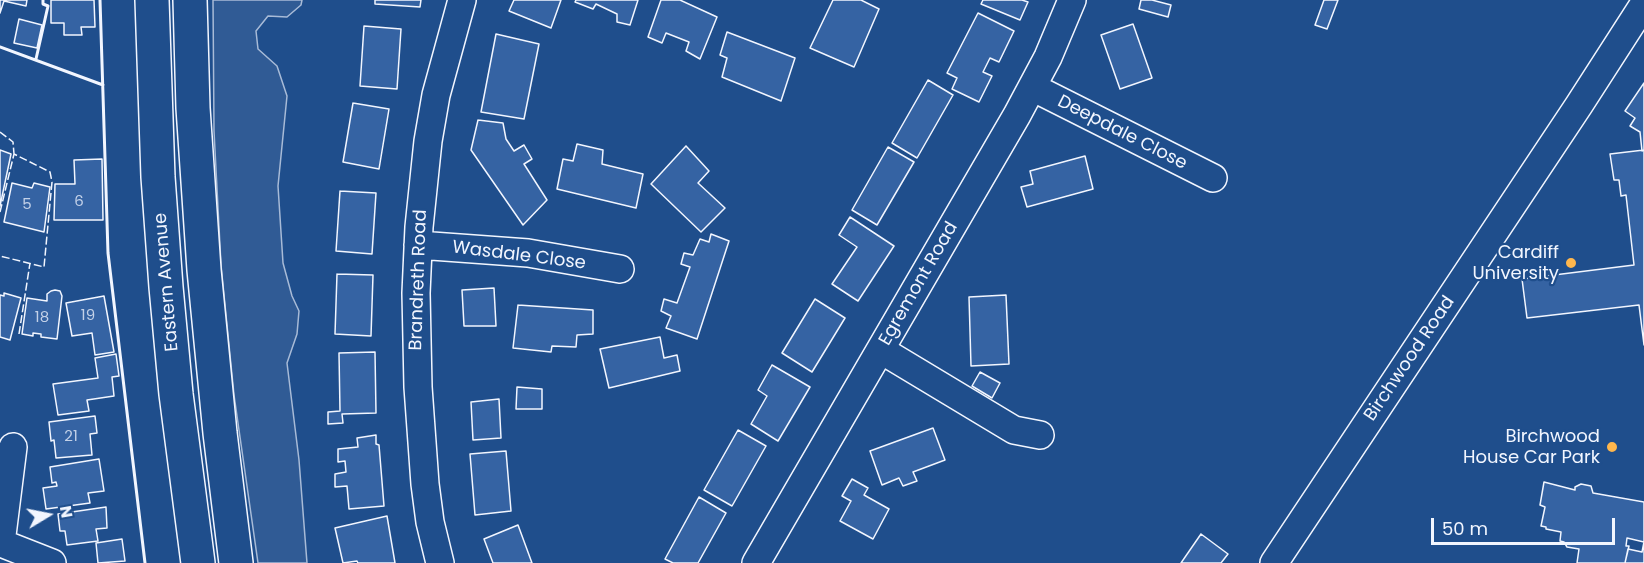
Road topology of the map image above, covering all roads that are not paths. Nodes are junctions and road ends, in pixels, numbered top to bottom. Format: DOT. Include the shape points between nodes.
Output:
graph roads {
  1 [pos="152,0"];
  2 [pos="190,0"];
  3 [pos="462,0"];
  4 [pos="1072,0"];
  5 [pos="1644,4"];
  6 [pos="1032,87"];
  7 [pos="1212,178"];
  8 [pos="418,245"];
  9 [pos="620,269"];
  10 [pos="880,350"];
  11 [pos="1040,435"];
  12 [pos="14,447"];
  13 [pos="0,543"];
  14 [pos="52,563"];
  15 [pos="198,563"];
  16 [pos="236,563"];
  17 [pos="440,563"];
  18 [pos="756,563"];
  19 [pos="1274,563"];
  1 -- 15 [label="highway, Eastern Avenue" via="166,287"];
  2 -- 16 [label="highway" via="204,270"];
  3 -- 8 [label="street, Brandreth Road" via="436,95 422,186"];
  4 -- 6 [label="street, Egremont Road"];
  5 -- 19 [label="street, Birchwood Road"];
  6 -- 7 [label="street, Deepdale Close"];
  6 -- 10 [label="street, Egremont Road"];
  8 -- 9 [label="street, Wasdale Close" via="528,253"];
  8 -- 17 [label="street, Brandreth Road" via="418,387 425,484"];
  10 -- 11 [label="street" via="1014,430"];
  10 -- 18 [label="street, Egremont Road"];
  12 -- 13 [label="street"];
  13 -- 14 [label="street"];
}
